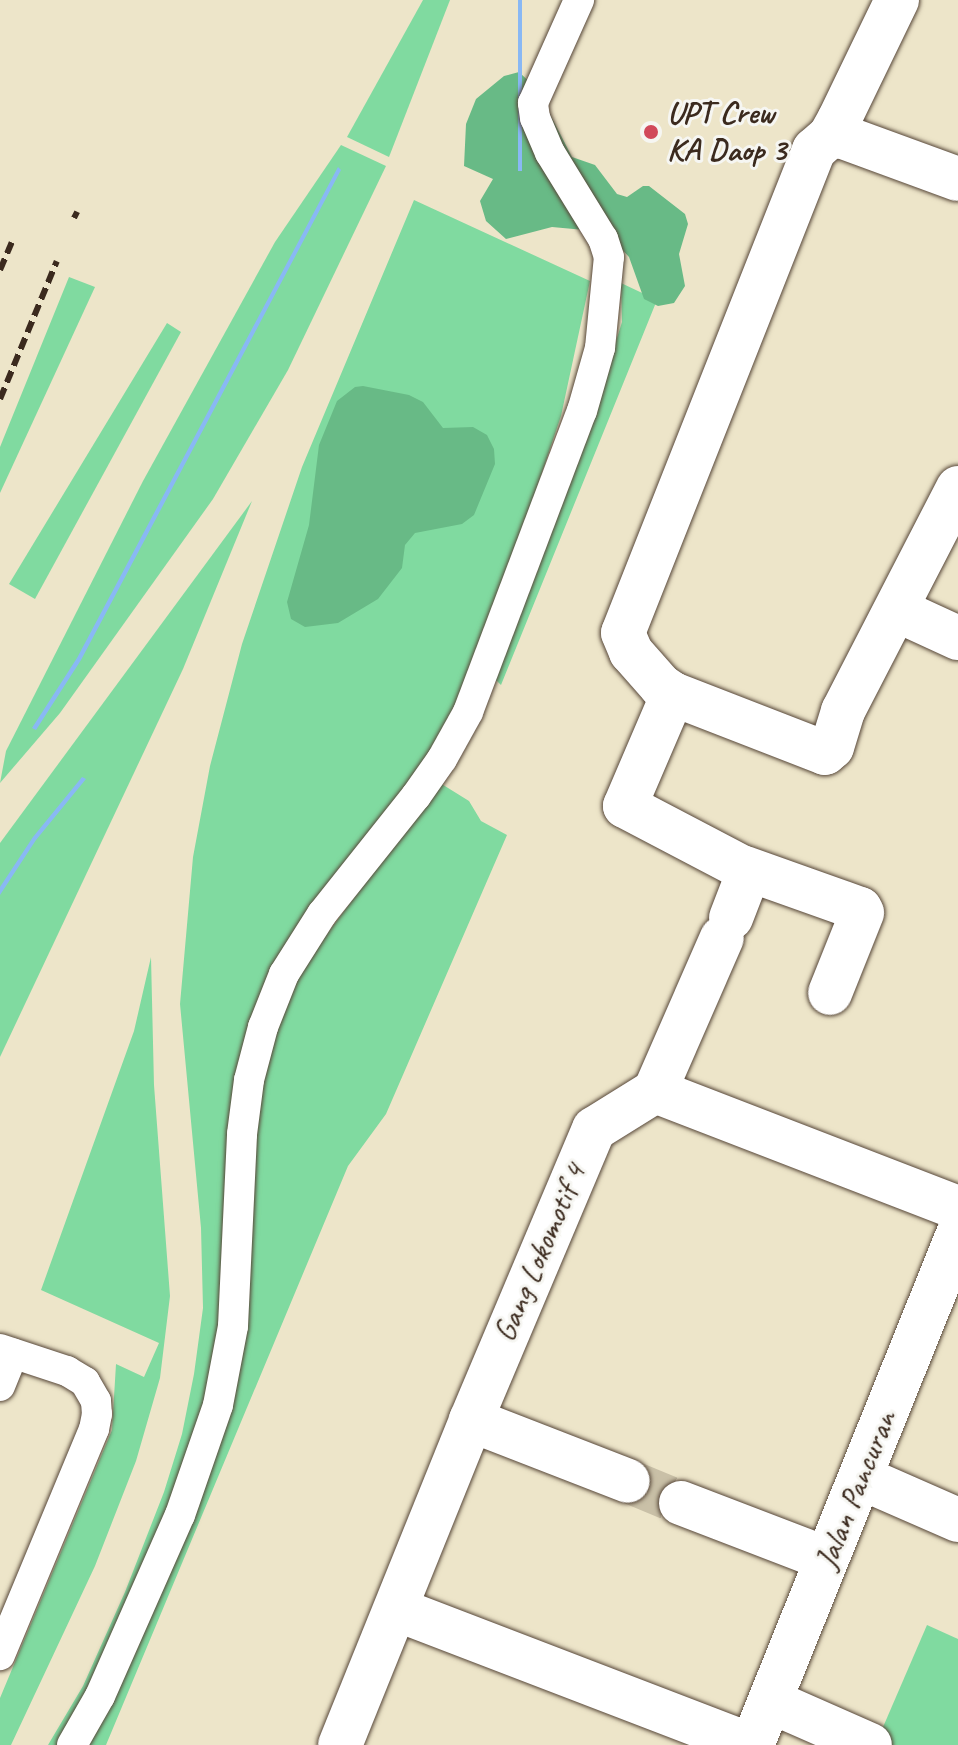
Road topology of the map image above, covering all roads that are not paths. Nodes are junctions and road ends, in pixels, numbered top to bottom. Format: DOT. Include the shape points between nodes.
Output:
graph roads {
  1 [pos="579,0"];
  2 [pos="897,0"];
  3 [pos="830,136"];
  4 [pos="958,179"];
  5 [pos="958,488"];
  6 [pos="897,610"];
  7 [pos="958,638"];
  8 [pos="673,694"];
  9 [pos="745,868"];
  10 [pos="830,993"];
  11 [pos="655,1091"];
  12 [pos="958,1208"];
  13 [pos="958,1234"];
  14 [pos="7,1351"];
  15 [pos="0,1386"];
  16 [pos="471,1420"];
  17 [pos="862,1478"];
  18 [pos="628,1481"];
  19 [pos="681,1503"];
  20 [pos="958,1520"];
  21 [pos="827,1559"];
  22 [pos="396,1609"];
  23 [pos="0,1655"];
  24 [pos="770,1701"];
  25 [pos="72,1745"];
  26 [pos="340,1745"];
  27 [pos="751,1745"];
  28 [pos="870,1745"];
  1 -- 25 [label="lane" via="533,103 550,153 609,257 600,348 582,411 468,712 425,784 322,914 284,974 263,1027 242,1134 233,1326 218,1405 180,1515 100,1696"];
  2 -- 3 [label="street"];
  3 -- 4 [label="street"];
  3 -- 8 [label="street" via="814,150 623,633 631,652"];
  5 -- 6 [label="street"];
  6 -- 7 [label="street"];
  6 -- 8 [label="street" via="825,753"];
  8 -- 9 [label="street" via="625,806"];
  9 -- 10 [label="street" via="860,909"];
  9 -- 11 [label="street" via="748,875"];
  11 -- 12 [label="street"];
  11 -- 16 [label="street, Gang Lokomotif 4" via="589,1136"];
  13 -- 17 [label="street, Jalan Pancuran"];
  14 -- 15 [label="lane"];
  14 -- 23 [label="lane" via="85,1382 97,1414"];
  16 -- 18 [label="street"];
  16 -- 22 [label="street, Gang Lokomotif 4"];
  17 -- 20 [label="street"];
  17 -- 21 [label="street, Jalan Pancuran"];
  19 -- 21 [label="street"];
  21 -- 24 [label="street, Jalan Pancuran"];
  22 -- 26 [label="street, Gang Lokomotif 4"];
  22 -- 27 [label="street"];
  24 -- 27 [label="street, Jalan Pancuran"];
  24 -- 28 [label="street"];
}
